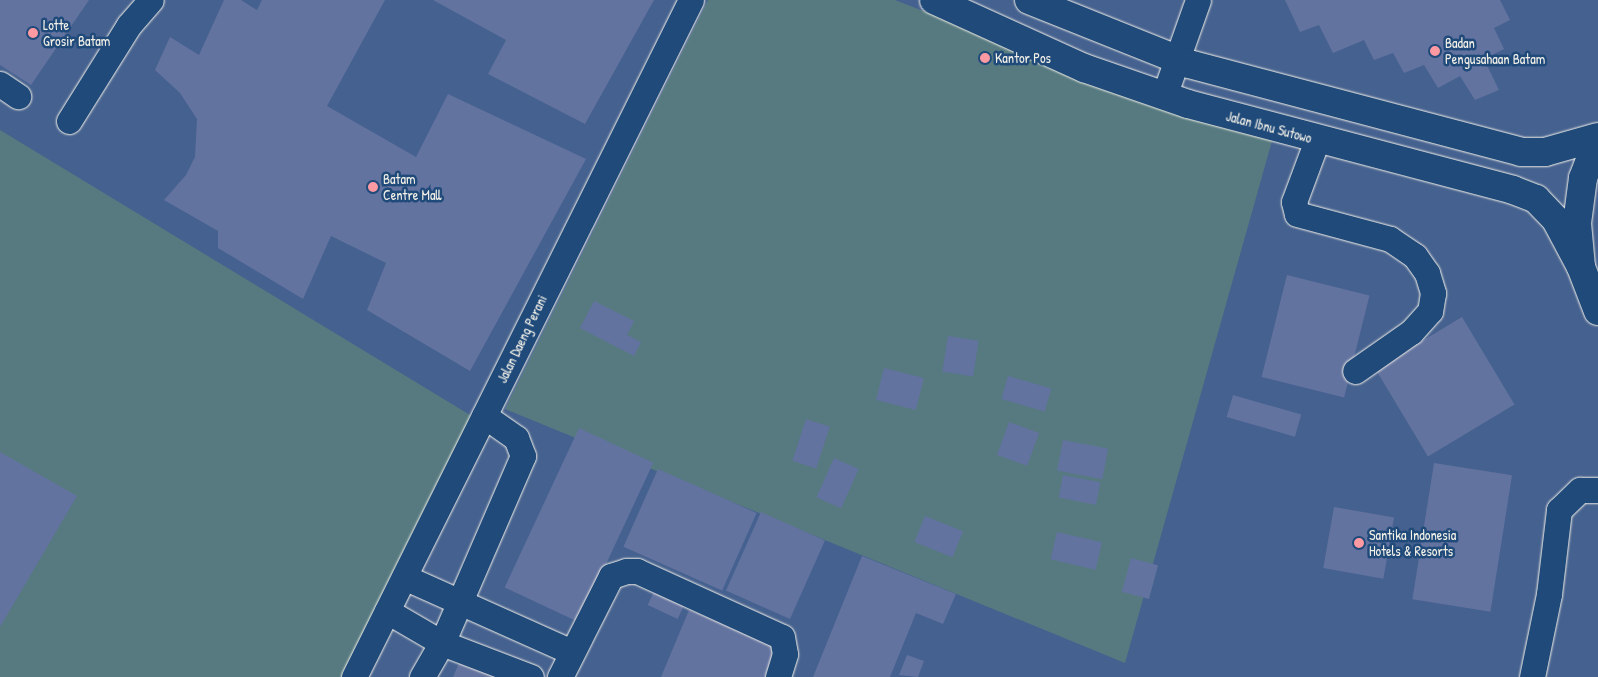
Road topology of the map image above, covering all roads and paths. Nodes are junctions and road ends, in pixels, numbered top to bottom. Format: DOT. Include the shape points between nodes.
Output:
graph roads {
  1 [pos="151,0"];
  2 [pos="691,0"];
  3 [pos="934,0"];
  4 [pos="1028,0"];
  5 [pos="1198,0"];
  6 [pos="1177,59"];
  7 [pos="1164,96"];
  8 [pos="1306,96"];
  9 [pos="69,121"];
  10 [pos="1306,137"];
  11 [pos="1598,138"];
  12 [pos="1581,267"];
  13 [pos="1598,311"];
  14 [pos="1356,372"];
  15 [pos="484,416"];
  16 [pos="1598,490"];
  17 [pos="404,577"];
  18 [pos="458,601"];
  19 [pos="387,611"];
  20 [pos="442,642"];
  21 [pos="572,652"];
  22 [pos="354,677"];
  23 [pos="422,677"];
  24 [pos="531,677"];
  25 [pos="560,677"];
  26 [pos="778,677"];
  27 [pos="1532,677"];
  1 -- 9 [label="street" via="129,25"];
  2 -- 15 [label="street, Jalan Daeng Perani"];
  3 -- 7 [label="main road, Jalan Ibnu Sutowo" via="1084,68"];
  4 -- 6 [label="main road"];
  5 -- 6 [label="street"];
  6 -- 7 [label="street"];
  6 -- 8 [label="main road"];
  7 -- 10 [label="main road, Jalan Ibnu Sutowo"];
  8 -- 10 [label="main road"];
  8 -- 11 [label="main road" via="1521,152 1545,152"];
  10 -- 12 [label="main road, Jalan Ibnu Sutowo" via="1513,190 1536,199 1556,220"];
  10 -- 14 [label="street" via="1294,202 1297,214 1390,239 1415,256 1427,273 1433,293 1430,311 1411,332"];
  11 -- 12 [label="main road" via="1582,178 1576,223"];
  12 -- 13 [label="main road"];
  15 -- 17 [label="street, Jalan Daeng Perani"];
  15 -- 18 [label="street" via="516,438 523,456"];
  16 -- 27 [label="street" via="1580,490 1559,510 1549,594"];
  17 -- 18 [label="street"];
  17 -- 19 [label="street, Jalan Daeng Perani"];
  18 -- 20 [label="street"];
  18 -- 21 [label="street"];
  19 -- 20 [label="street"];
  19 -- 22 [label="street, Jalan Daeng Perani"];
  20 -- 23 [label="street"];
  20 -- 24 [label="street"];
  21 -- 25 [label="street"];
  21 -- 26 [label="street" via="611,576 637,570 782,637 785,654"];
}
